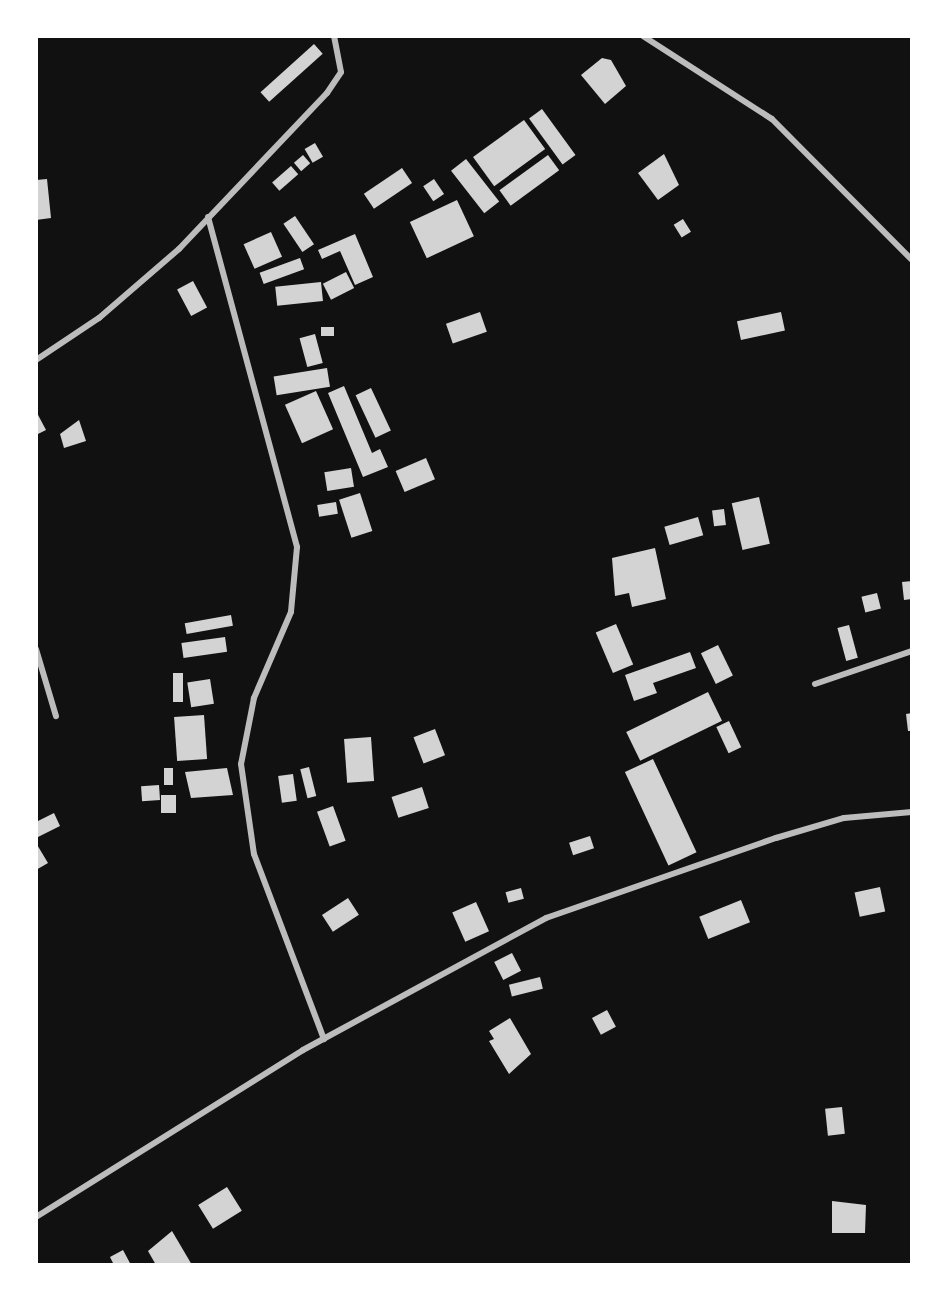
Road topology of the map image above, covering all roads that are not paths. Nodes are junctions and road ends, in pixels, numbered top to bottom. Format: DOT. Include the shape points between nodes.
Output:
graph roads {
  1 [pos="334,36"];
  2 [pos="643,36"];
  3 [pos="208,217"];
  4 [pos="912,260"];
  5 [pos="36,360"];
  6 [pos="36,649"];
  7 [pos="912,651"];
  8 [pos="815,684"];
  9 [pos="56,716"];
  10 [pos="912,812"];
  11 [pos="324,1040"];
  12 [pos="36,1217"];
  1 -- 3 [label="street" via="341,72 327,93"];
  2 -- 4 [label="street" via="772,120"];
  3 -- 5 [label="street" via="99,318"];
  3 -- 11 [label="street" via="297,548 291,612 254,698 241,764 254,854"];
  6 -- 9 [label="street"];
  7 -- 8 [label="street"];
  10 -- 11 [label="street" via="843,818 787,834 546,918"];
  11 -- 12 [label="street"];
}
